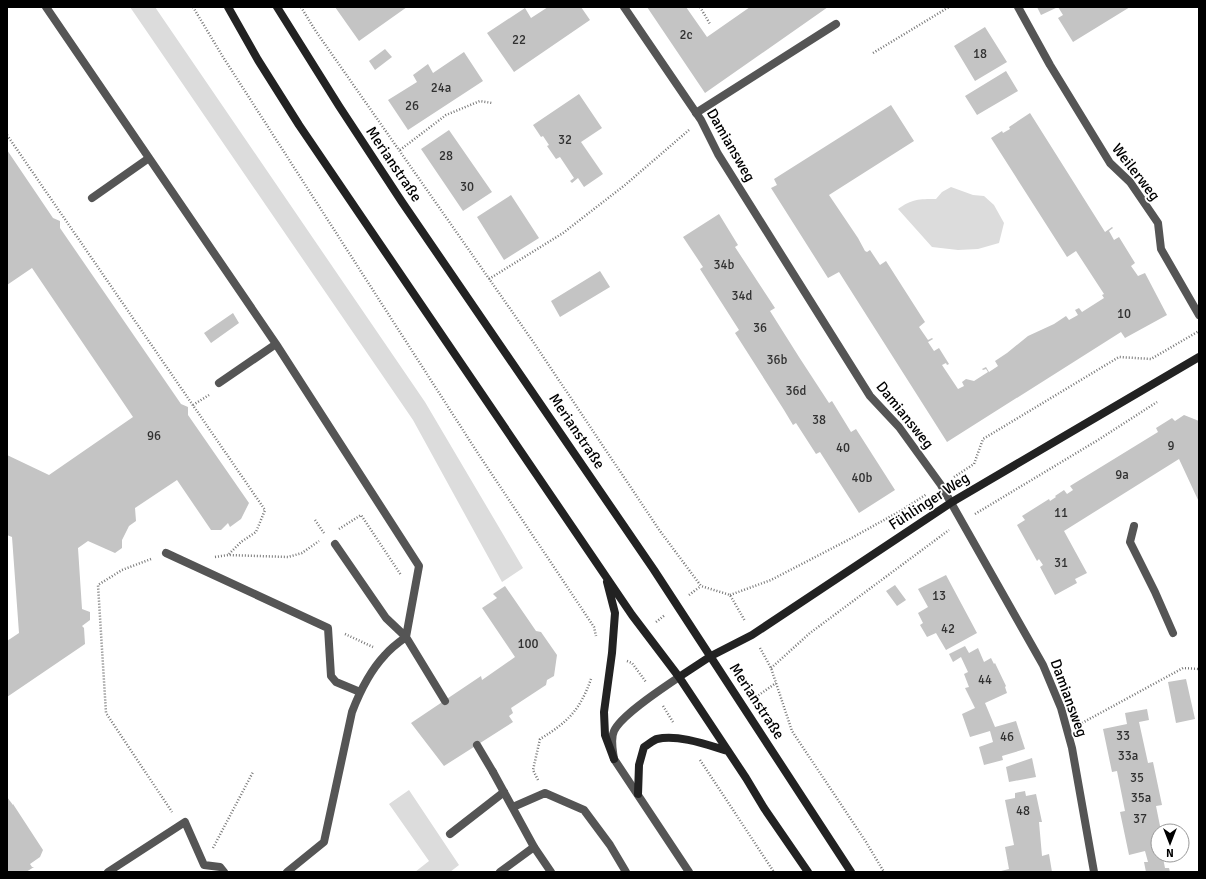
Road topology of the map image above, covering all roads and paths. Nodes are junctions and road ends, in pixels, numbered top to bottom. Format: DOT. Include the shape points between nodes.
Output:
graph roads {
  1 [pos="46,7"];
  2 [pos="193,7"];
  3 [pos="228,7"];
  4 [pos="277,7"];
  5 [pos="301,7"];
  6 [pos="624,7"];
  7 [pos="700,7"];
  8 [pos="949,7"];
  9 [pos="1018,7"];
  10 [pos="710,24"];
  11 [pos="836,24"];
  12 [pos="873,53"];
  13 [pos="492,103"];
  14 [pos="698,117"];
  15 [pos="7,134"];
  16 [pos="400,150"];
  17 [pos="149,158"];
  18 [pos="92,198"];
  19 [pos="489,279"];
  20 [pos="1199,315"];
  21 [pos="1199,331"];
  22 [pos="276,344"];
  23 [pos="1199,357"];
  24 [pos="219,384"];
  25 [pos="1161,400"];
  26 [pos="942,485"];
  27 [pos="952,502"];
  28 [pos="315,520"];
  29 [pos="963,521"];
  30 [pos="1134,526"];
  31 [pos="338,529"];
  32 [pos="327,537"];
  33 [pos="321,541"];
  34 [pos="335,544"];
  35 [pos="166,554"];
  36 [pos="228,555"];
  37 [pos="208,558"];
  38 [pos="605,575"];
  39 [pos="415,590"];
  40 [pos="730,595"];
  41 [pos="328,628"];
  42 [pos="1173,634"];
  43 [pos="752,635"];
  44 [pos="406,637"];
  45 [pos="598,640"];
  46 [pos="386,654"];
  47 [pos="711,656"];
  48 [pos="771,668"];
  49 [pos="1199,669"];
  50 [pos="592,677"];
  51 [pos="678,677"];
  52 [pos="360,692"];
  53 [pos="445,701"];
  54 [pos="1067,731"];
  55 [pos="477,745"];
  56 [pos="728,751"];
  57 [pos="614,759"];
  58 [pos="252,772"];
  59 [pos="504,792"];
  60 [pos="545,794"];
  61 [pos="638,794"];
  62 [pos="513,807"];
  63 [pos="185,822"];
  64 [pos="450,834"];
  65 [pos="534,847"];
  66 [pos="204,865"];
  67 [pos="222,870"];
  68 [pos="108,872"];
  69 [pos="211,872"];
  70 [pos="287,872"];
  71 [pos="500,872"];
  72 [pos="551,872"];
  73 [pos="626,872"];
  74 [pos="689,872"];
  75 [pos="808,872"];
  76 [pos="851,872"];
  77 [pos="884,872"];
  78 [pos="1094,872"];
  1 -- 17 [label="street"];
  2 -- 45 [label="path" via="479,455 594,627"];
  3 -- 38 [label="street" via="299,125"];
  4 -- 47 [label="street, Merianstraße" via="402,202 598,486"];
  5 -- 16 [label="path"];
  6 -- 14 [label="street, Damiansweg"];
  7 -- 10 [label="path"];
  8 -- 12 [label="path"];
  9 -- 20 [label="street, Weilerweg" via="1110,164 1130,182 1158,223 1161,249"];
  11 -- 14 [label="street"];
  13 -- 16 [label="path" via="480,101 446,115"];
  14 -- 19 [label="path" via="625,185 562,233"];
  14 -- 26 [label="street, Damiansweg" via="718,154 870,396 899,427"];
  15 -- 36 [label="path" via="265,510 256,532"];
  16 -- 19 [label="path"];
  17 -- 18 [label="street"];
  17 -- 22 [label="street"];
  19 -- 40 [label="path" via="660,531 701,586"];
  21 -- 26 [label="path" via="1151,359 1119,357 983,439 974,464"];
  22 -- 24 [label="street"];
  22 -- 39 [label="street" via="419,566"];
  23 -- 27 [label="street, Fühlinger Weg"];
  25 -- 29 [label="path"];
  26 -- 27 [label="street, Damiansweg"];
  26 -- 40 [label="path" via="778,576"];
  27 -- 29 [label="street, Damiansweg"];
  27 -- 43 [label="street, Fühlinger Weg"];
  28 -- 32 [label="path"];
  29 -- 48 [label="path" via="810,633"];
  29 -- 54 [label="street, Damiansweg" via="1043,665 1061,708"];
  30 -- 42 [label="street" via="1130,542"];
  31 -- 39 [label="path" via="361,515 402,578"];
  33 -- 36 [label="path" via="302,553 288,557"];
  34 -- 44 [label="street" via="386,618"];
  35 -- 41 [label="street"];
  35 -- 63 [label="path" via="122,570 98,585 106,713 176,817"];
  36 -- 37 [label="path"];
  38 -- 51 [label="street"];
  38 -- 57 [label="street" via="615,613 604,712 605,735"];
  39 -- 44 [label="street"];
  40 -- 43 [label="path"];
  41 -- 46 [label="path"];
  41 -- 52 [label="street" via="331,676 336,682"];
  43 -- 47 [label="street, Fühlinger Weg"];
  43 -- 48 [label="path"];
  44 -- 46 [label="street"];
  44 -- 53 [label="street"];
  46 -- 52 [label="street" via="371,672"];
  47 -- 51 [label="street, Fühlinger Weg"];
  47 -- 76 [label="street, Merianstraße"];
  48 -- 77 [label="path" via="792,731"];
  49 -- 54 [label="path" via="1183,668"];
  50 -- 60 [label="path" via="574,714 540,739 533,770"];
  51 -- 56 [label="street"];
  51 -- 57 [label="street" via="625,717 614,731"];
  52 -- 70 [label="street" via="352,712 324,842"];
  54 -- 78 [label="street, Damiansweg"];
  55 -- 59 [label="street"];
  56 -- 61 [label="street" via="691,740 657,739 644,747 639,765"];
  56 -- 75 [label="street"];
  57 -- 61 [label="street"];
  58 -- 66 [label="path"];
  59 -- 62 [label="street"];
  59 -- 64 [label="street"];
  60 -- 62 [label="street"];
  60 -- 73 [label="street" via="584,810"];
  61 -- 74 [label="street"];
  62 -- 65 [label="street"];
  63 -- 66 [label="street"];
  63 -- 68 [label="street"];
  65 -- 71 [label="street"];
  65 -- 72 [label="street"];
  66 -- 67 [label="street"];
  67 -- 69 [label="street"];
}
